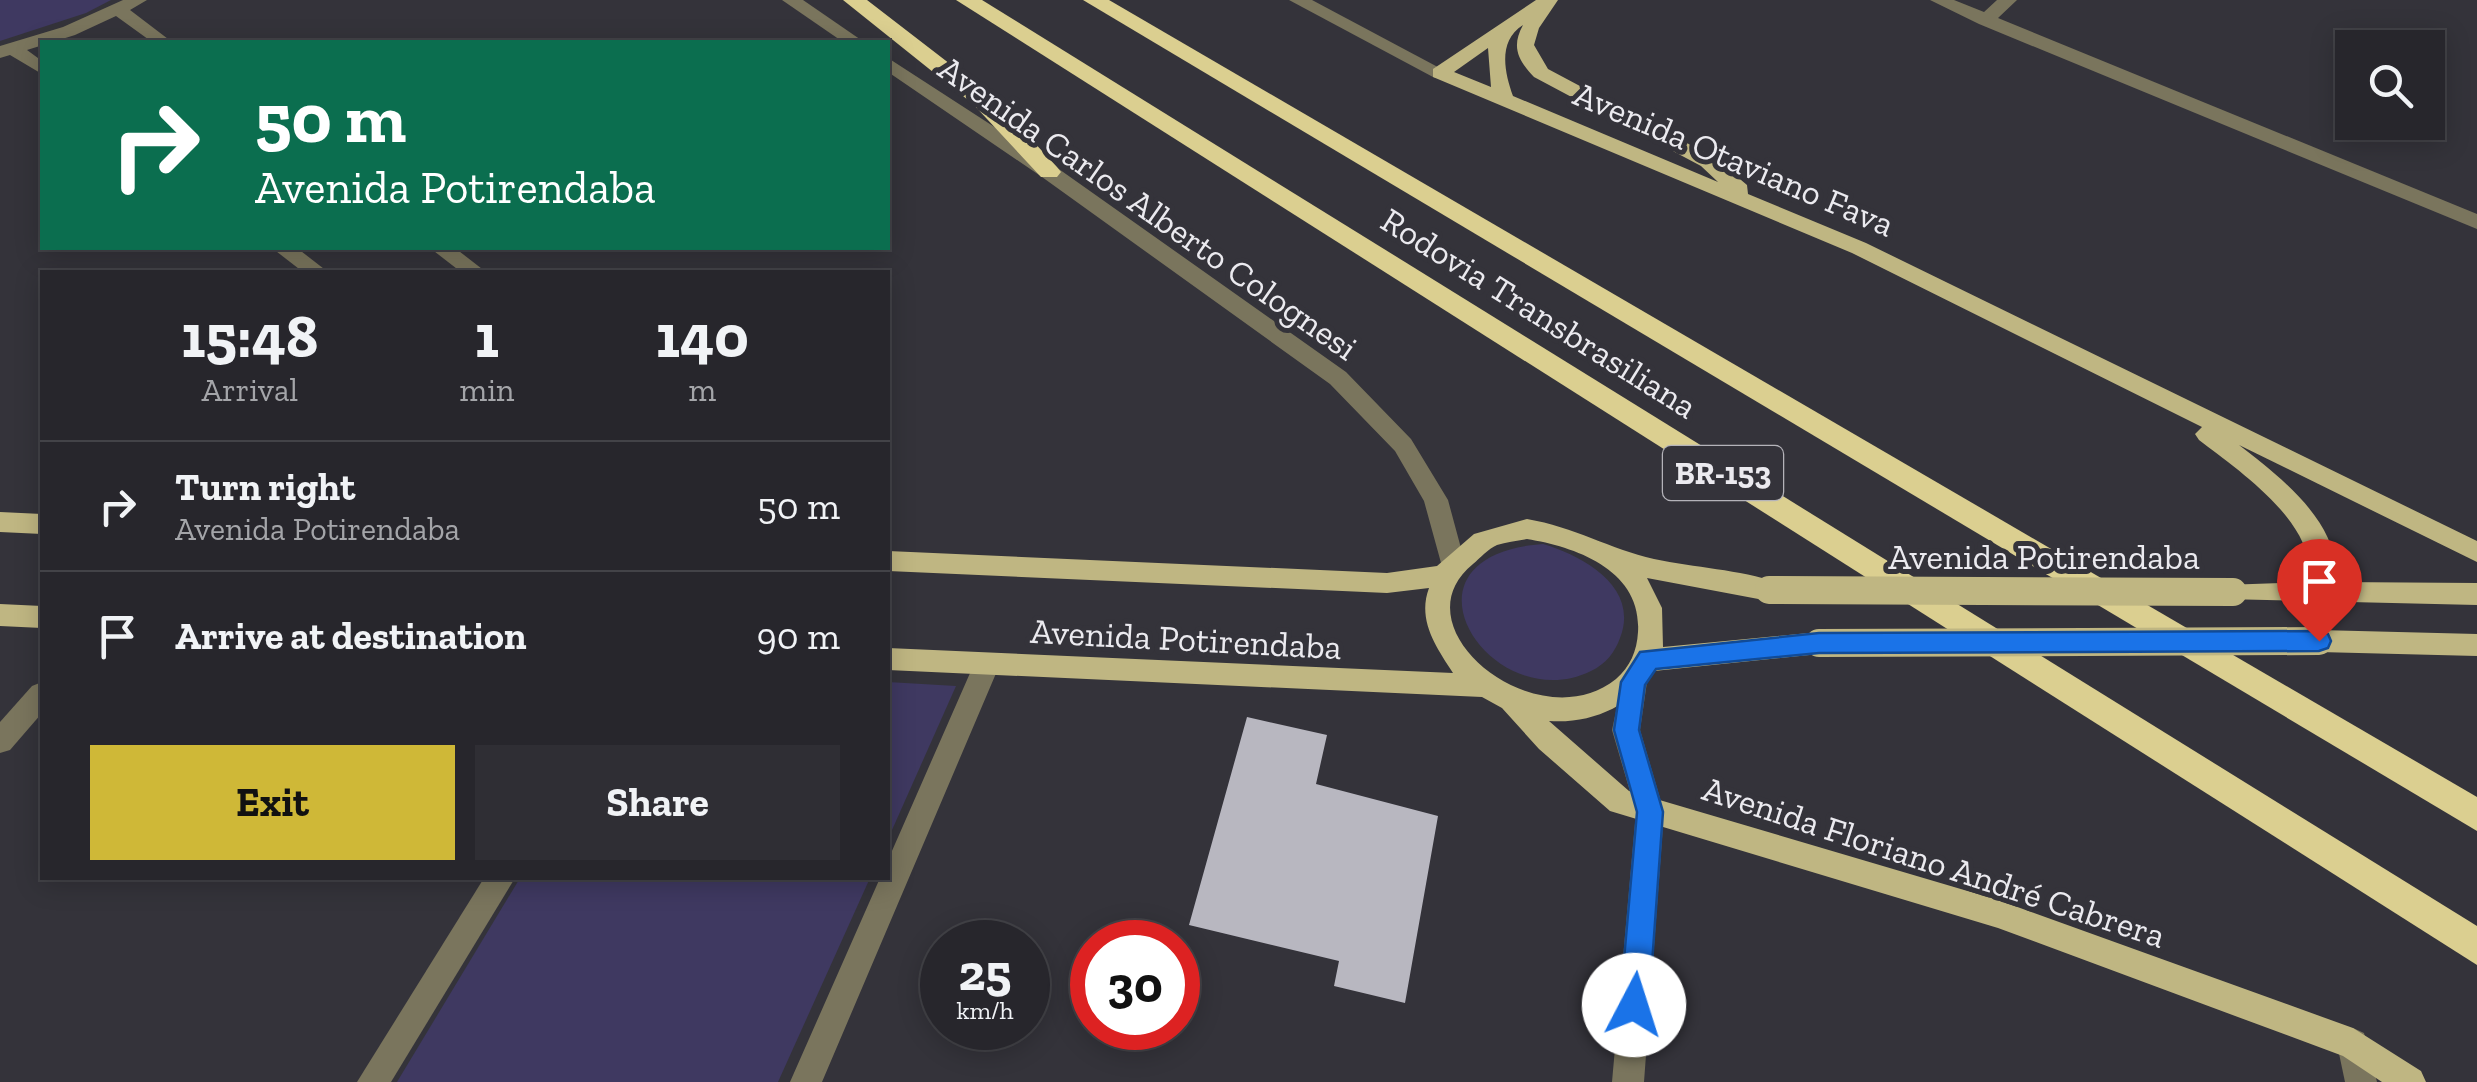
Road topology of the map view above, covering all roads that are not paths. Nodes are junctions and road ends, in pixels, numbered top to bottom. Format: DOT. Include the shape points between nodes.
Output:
graph roads {
  1 [pos="138,0"];
  2 [pos="791,0"];
  3 [pos="854,0"];
  4 [pos="967,0"];
  5 [pos="1094,0"];
  6 [pos="1298,0"];
  7 [pos="1549,0"];
  8 [pos="1938,0"];
  9 [pos="2008,0"];
  10 [pos="119,10"];
  11 [pos="1985,20"];
  12 [pos="1506,25"];
  13 [pos="160,40"];
  14 [pos="852,40"];
  15 [pos="7,50"];
  16 [pos="890,65"];
  17 [pos="40,69"];
  18 [pos="1440,73"];
  19 [pos="1504,100"];
  20 [pos="1050,172"];
  21 [pos="1759,206"];
  22 [pos="2477,222"];
  23 [pos="286,250"];
  24 [pos="444,250"];
  25 [pos="314,270"];
  26 [pos="471,270"];
  27 [pos="2140,389"];
  28 [pos="0,522"];
  29 [pos="40,524"];
  30 [pos="2477,552"];
  31 [pos="1614,558"];
  32 [pos="890,561"];
  33 [pos="1448,570"];
  34 [pos="2318,592"];
  35 [pos="2477,594"];
  36 [pos="0,615"];
  37 [pos="40,617"];
  38 [pos="2477,645"];
  39 [pos="890,660"];
  40 [pos="987,664"];
  41 [pos="1641,671"];
  42 [pos="1480,686"];
  43 [pos="40,696"];
  44 [pos="1513,702"];
  45 [pos="0,741"];
  46 [pos="1650,812"];
  47 [pos="2477,816"];
  48 [pos="499,880"];
  49 [pos="2477,947"];
  50 [pos="2353,1044"];
  51 [pos="373,1082"];
  52 [pos="806,1082"];
  53 [pos="1628,1082"];
  54 [pos="2361,1082"];
  55 [pos="2410,1082"];
  1 -- 10 [label="street"];
  2 -- 14 [label="street"];
  3 -- 20 [label="highway" via="982,99"];
  4 -- 49 [label="highway, Rodovia Transbrasiliana / BR-153"];
  5 -- 47 [label="highway, Rodovia Transbrasiliana / BR-153"];
  6 -- 18 [label="street, Avenida Otaviano Fava"];
  7 -- 12 [label="main road"];
  7 -- 21 [label="main road" via="1522,45 1527,60 1708,162"];
  8 -- 11 [label="street"];
  9 -- 11 [label="street"];
  10 -- 13 [label="street"];
  10 -- 15 [label="street"];
  11 -- 22 [label="street"];
  12 -- 18 [label="main road"];
  12 -- 19 [label="main road" via="1494,47"];
  15 -- 17 [label="street"];
  16 -- 20 [label="street, Avenida Carlos Alberto Colognesi"];
  18 -- 19 [label="main road, Avenida Otaviano Fava"];
  19 -- 21 [label="main road, Avenida Otaviano Fava"];
  20 -- 33 [label="street, Avenida Carlos Alberto Colognesi" via="1338,378 1403,444 1436,500"];
  21 -- 27 [label="main road, Avenida Otaviano Fava" via="1966,298"];
  23 -- 25 [label="street"];
  24 -- 26 [label="street"];
  27 -- 30 [label="main road, Avenida Otaviano Fava"];
  27 -- 34 [label="main road, Avenida Otaviano Fava" via="2280,494 2315,544 2323,569"];
  28 -- 29 [label="main road"];
  31 -- 33 [label="main road" via="1573,537 1527,530 1484,540"];
  31 -- 34 [label="main road, Avenida Potirendaba, bridge" via="1769,590"];
  31 -- 41 [label="main road" via="1642,589 1653,624"];
  32 -- 33 [label="main road, Avenida Potirendaba" via="1387,583"];
  33 -- 42 [label="main road" via="1436,614 1449,652"];
  34 -- 35 [label="main road, Avenida Potirendaba"];
  36 -- 37 [label="main road"];
  38 -- 41 [label="main road, bridge" via="1819,643"];
  39 -- 40 [label="main road, Avenida Potirendaba"];
  40 -- 42 [label="main road, Avenida Potirendaba"];
  40 -- 52 [label="street"];
  41 -- 44 [label="main road" via="1610,699 1580,709"];
  41 -- 46 [label="street" via="1626,730"];
  42 -- 44 [label="main road"];
  43 -- 45 [label="street"];
  44 -- 46 [label="main road, Avenida Floriano André Cabrera" via="1620,802"];
  46 -- 50 [label="main road, Avenida Floriano André Cabrera" via="1998,914"];
  46 -- 53 [label="street"];
  48 -- 51 [label="street"];
  50 -- 54 [label="street"];
  50 -- 55 [label="main road, Avenida Floriano André Cabrera"];
}
